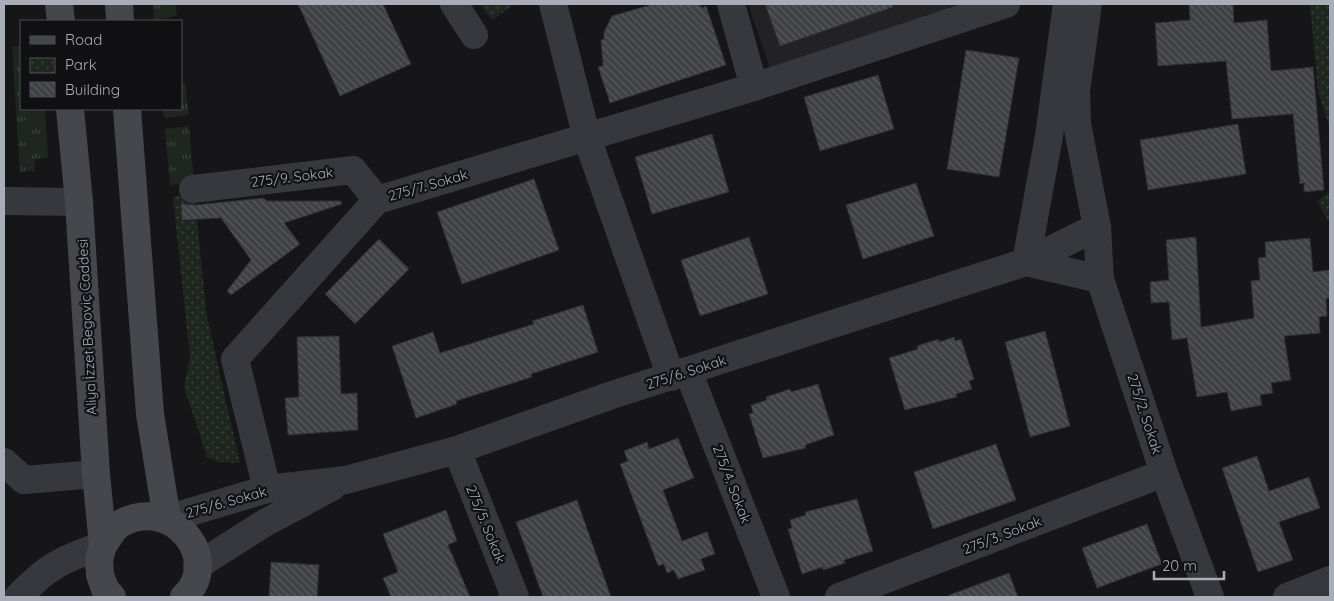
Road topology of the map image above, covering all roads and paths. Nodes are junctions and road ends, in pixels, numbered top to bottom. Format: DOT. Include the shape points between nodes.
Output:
graph roads {
  1 [pos="59,4"];
  2 [pos="119,4"];
  3 [pos="454,4"];
  4 [pos="553,4"];
  5 [pos="732,4"];
  6 [pos="1006,4"];
  7 [pos="1067,4"];
  8 [pos="1088,4"];
  9 [pos="61,20"];
  10 [pos="120,20"];
  11 [pos="474,35"];
  12 [pos="754,88"];
  13 [pos="70,110"];
  14 [pos="127,110"];
  15 [pos="587,138"];
  16 [pos="193,189"];
  17 [pos="377,200"];
  18 [pos="4,201"];
  19 [pos="79,202"];
  20 [pos="1097,227"];
  21 [pos="1026,262"];
  22 [pos="1100,278"];
  23 [pos="679,374"];
  24 [pos="457,450"];
  25 [pos="4,462"];
  26 [pos="1164,473"];
  27 [pos="96,474"];
  28 [pos="346,480"];
  29 [pos="266,489"];
  30 [pos="168,519"];
  31 [pos="103,545"];
  32 [pos="198,566"];
  33 [pos="1330,580"];
  34 [pos="18,597"];
  35 [pos="112,597"];
  36 [pos="184,597"];
  37 [pos="515,597"];
  38 [pos="776,597"];
  39 [pos="839,597"];
  40 [pos="1210,597"];
  41 [pos="1287,597"];
  1 -- 9 [label="main road"];
  2 -- 10 [label="main road"];
  3 -- 11 [label="street"];
  4 -- 15 [label="street, 275/4. Sokak"];
  5 -- 12 [label="street"];
  6 -- 12 [label="street, 275/7. Sokak"];
  7 -- 21 [label="street" via="1049,136"];
  8 -- 20 [label="street, 275/2. Sokak" via="1076,91 1077,124"];
  12 -- 15 [label="street, 275/7. Sokak"];
  13 -- 19 [label="main road, Aliya İzzet Begoviç Caddesi"];
  14 -- 30 [label="main road" via="150,414"];
  15 -- 17 [label="street, 275/7. Sokak"];
  15 -- 23 [label="street, 275/4. Sokak"];
  16 -- 17 [label="street, 275/9. Sokak" via="353,170"];
  17 -- 29 [label="street, 275/7. Sokak" via="235,359"];
  18 -- 19 [label="street"];
  19 -- 27 [label="main road, Aliya İzzet Begoviç Caddesi"];
  20 -- 21 [label="street"];
  20 -- 22 [label="street, 275/2. Sokak"];
  21 -- 22 [label="street"];
  21 -- 23 [label="street, 275/6. Sokak"];
  22 -- 26 [label="street, 275/2. Sokak"];
  23 -- 24 [label="street, 275/6. Sokak"];
  23 -- 38 [label="street, 275/4. Sokak"];
  24 -- 28 [label="street, 275/6. Sokak"];
  24 -- 37 [label="street, 275/5. Sokak"];
  25 -- 27 [label="street" via="24,480"];
  26 -- 39 [label="street, 275/3. Sokak"];
  26 -- 40 [label="street, 275/2. Sokak"];
  27 -- 31 [label="main road, Aliya İzzet Begoviç Caddesi"];
  28 -- 29 [label="street, 275/6. Sokak"];
  28 -- 32 [label="street, 275/6. Sokak" via="263,524"];
  29 -- 30 [label="street, 275/6. Sokak"];
  30 -- 31 [label="main road, Aliya İzzet Begoviç Caddesi" via="142,516 118,525"];
  30 -- 32 [label="main road" via="190,538"];
  31 -- 34 [label="street" via="59,561"];
  31 -- 35 [label="main road, Aliya İzzet Begoviç Caddesi" via="100,575"];
  32 -- 36 [label="main road" via="194,581"];
  33 -- 41 [label="street"];
}
